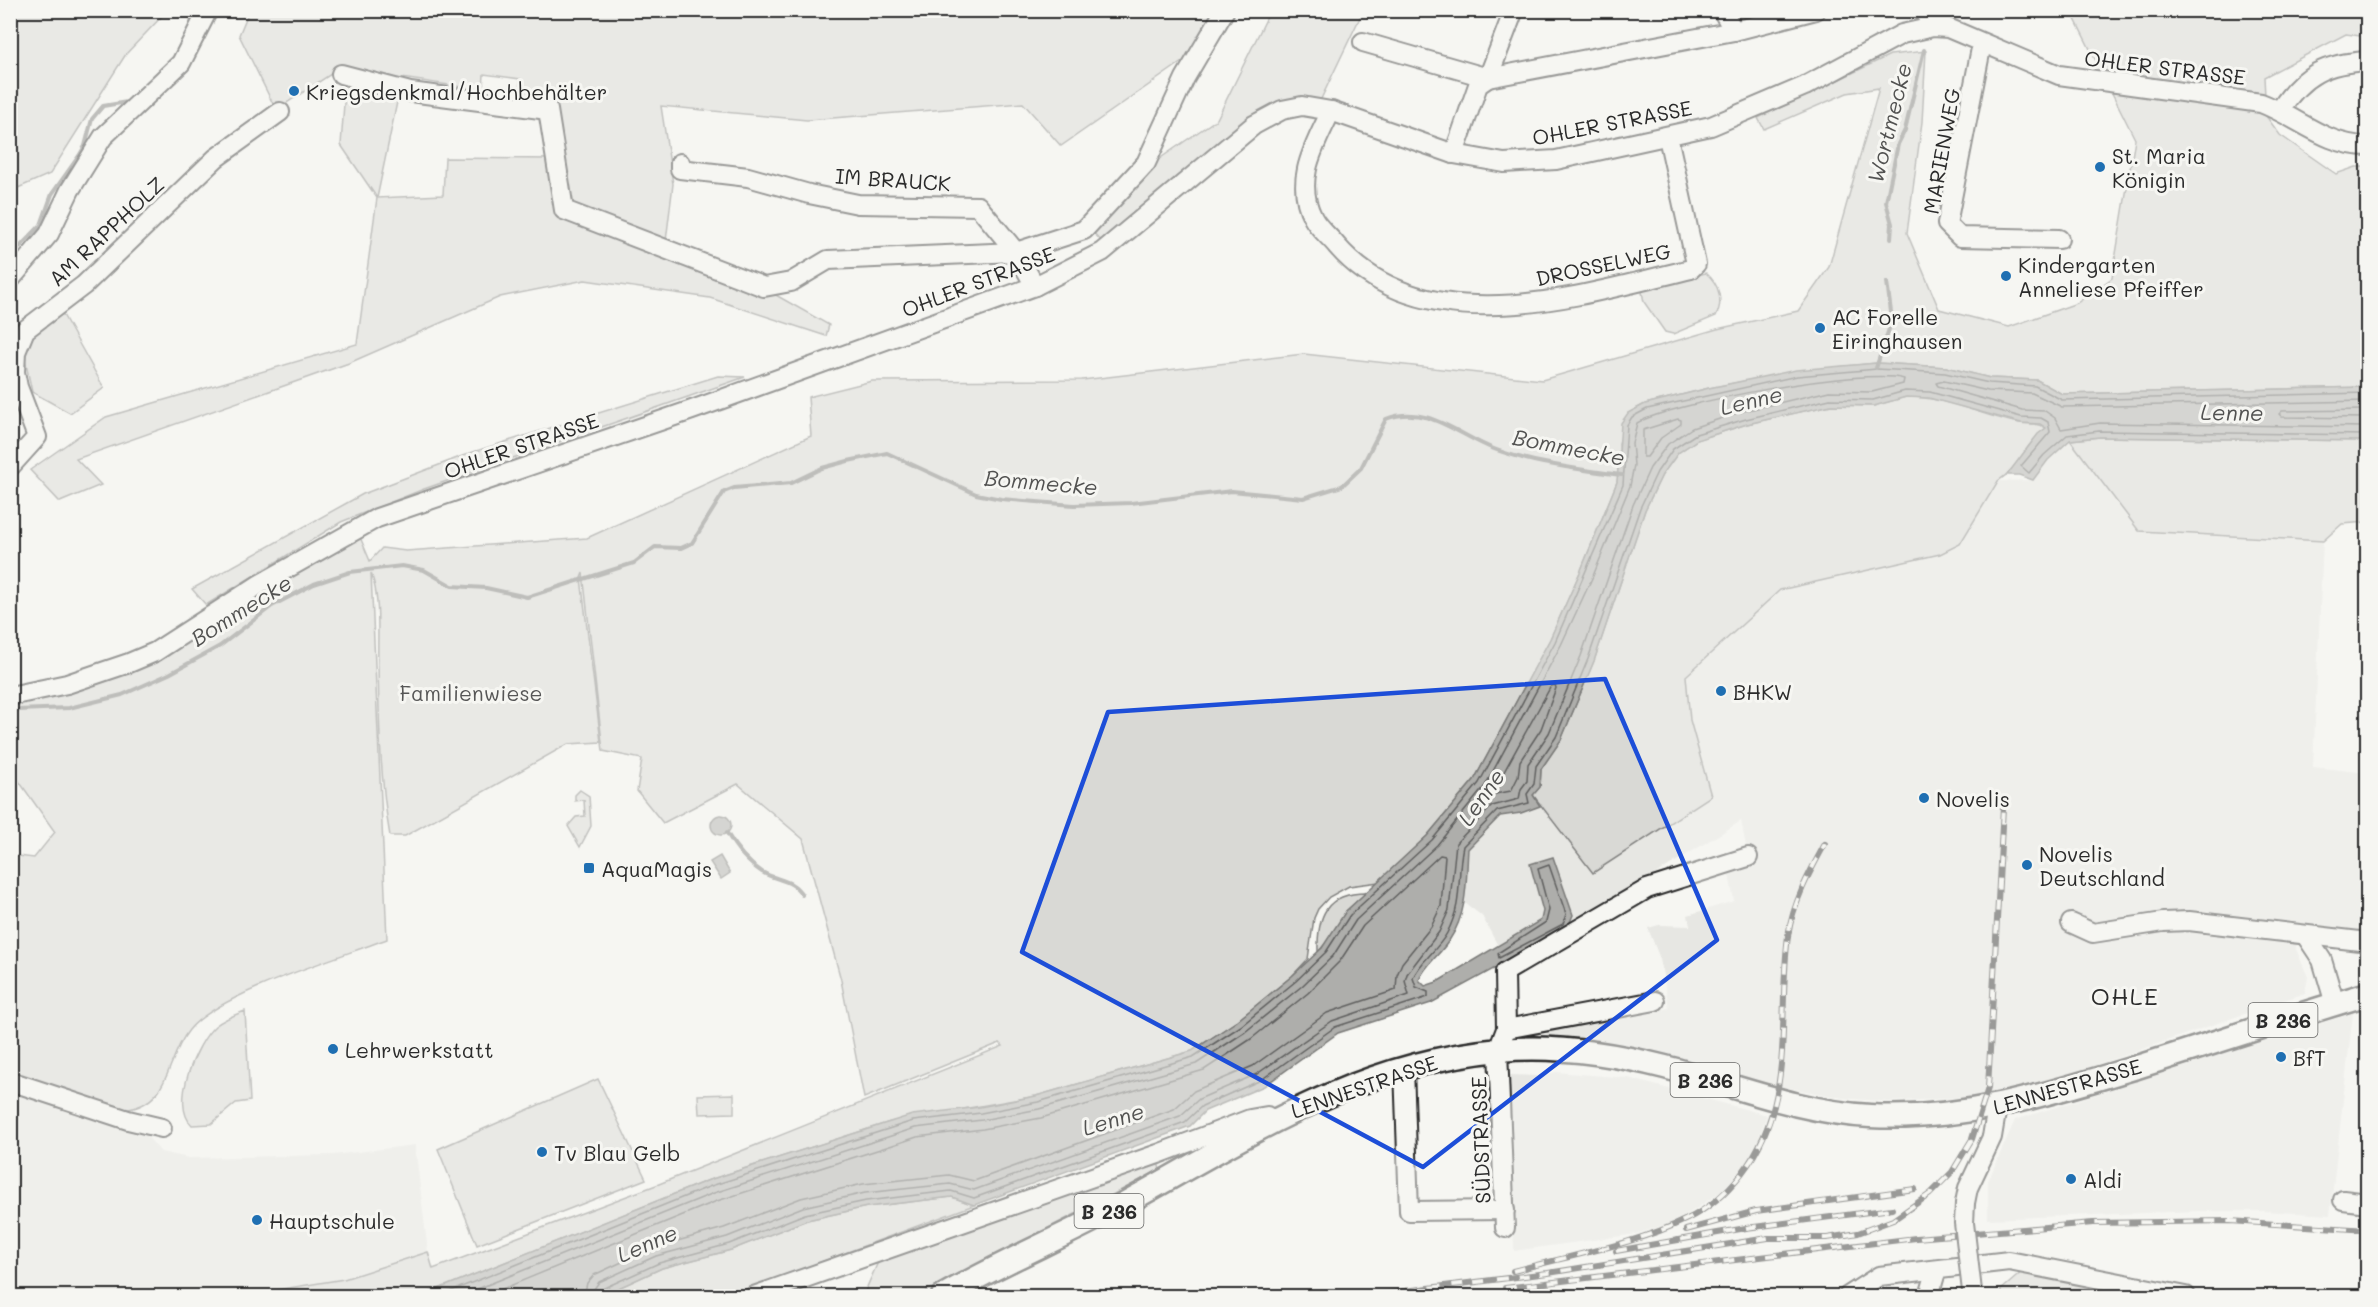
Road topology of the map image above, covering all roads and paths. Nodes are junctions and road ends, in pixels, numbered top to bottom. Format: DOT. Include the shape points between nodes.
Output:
graph roads {
  1 [pos="208,10"];
  2 [pos="1225,10"];
  3 [pos="1514,10"];
  4 [pos="1722,10"];
  5 [pos="1816,10"];
  6 [pos="1923,10"];
  7 [pos="1942,22"];
  8 [pos="1734,31"];
  9 [pos="1363,42"];
  10 [pos="1982,43"];
  11 [pos="2367,61"];
  12 [pos="341,74"];
  13 [pos="1488,78"];
  14 [pos="2280,110"];
  15 [pos="1331,111"];
  16 [pos="280,112"];
  17 [pos="1668,137"];
  18 [pos="2367,146"];
  19 [pos="1454,154"];
  20 [pos="680,163"];
  21 [pos="2059,239"];
  22 [pos="1016,252"];
  23 [pos="10,280"];
  24 [pos="1035,286"];
  25 [pos="10,467"];
  26 [pos="10,696"];
  27 [pos="1748,857"];
  28 [pos="2071,923"];
  29 [pos="2306,936"];
  30 [pos="2367,942"];
  31 [pos="2367,994"];
  32 [pos="1655,1001"];
  33 [pos="2335,1004"];
  34 [pos="1506,1029"];
  35 [pos="1498,1050"];
  36 [pos="1404,1068"];
  37 [pos="10,1081"];
  38 [pos="1997,1107"];
  39 [pos="1272,1120"];
  40 [pos="162,1128"];
  41 [pos="2343,1200"];
  42 [pos="2367,1203"];
  43 [pos="1936,1272"];
  44 [pos="1972,1294"];
  45 [pos="753,1296"];
  46 [pos="943,1296"];
  47 [pos="1848,1296"];
  48 [pos="1929,1296"];
  49 [pos="2186,1296"];
  1 -- 23 [label="street" via="181,63 103,137 70,190 49,234"];
  2 -- 22 [label="street" via="1185,78 1146,163 1084,230"];
  3 -- 13 [label="street"];
  4 -- 8 [label="street"];
  5 -- 8 [label="street"];
  6 -- 7 [label="street"];
  7 -- 10 [label="street, OHLER STRASSE"];
  7 -- 17 [label="street, OHLER STRASSE" via="1902,34 1759,107 1711,126"];
  8 -- 13 [label="street"];
  9 -- 13 [label="street"];
  10 -- 14 [label="street, OHLER STRASSE" via="2059,75 2261,103"];
  10 -- 21 [label="street, MARIENWEG" via="1947,224 1960,237"];
  11 -- 14 [label="street" via="2321,69 2298,87"];
  12 -- 22 [label="street" via="411,92 549,110 564,210 764,287 791,282 828,260"];
  13 -- 19 [label="street" via="1478,85"];
  14 -- 18 [label="street, OHLER STRASSE" via="2339,143"];
  15 -- 17 [label="street, DROSSELWEG" via="1305,166 1305,192 1313,219 1346,256 1385,284 1433,300 1493,306 1565,299 1691,269 1696,264"];
  15 -- 19 [label="street, OHLER STRASSE"];
  15 -- 24 [label="street, OHLER STRASSE" via="1302,106 1282,110 1254,125 1102,252"];
  16 -- 25 [label="street, AM RAPPHOLZ" via="216,158 84,285 25,330 16,352 15,372 37,437"];
  17 -- 19 [label="street, OHLER STRASSE" via="1556,160 1504,163"];
  20 -- 22 [label="street, IM BRAUCK" via="680,170 748,177 858,204 978,206"];
  22 -- 24 [label="street, IM BRAUCK"];
  24 -- 26 [label="street, OHLER STRASSE" via="377,518 260,584 155,652 67,684"];
  27 -- 34 [label="street" via="1647,889 1505,972"];
  28 -- 29 [label="street" via="2093,933 2189,921"];
  29 -- 30 [label="street"];
  29 -- 33 [label="street" via="2322,960"];
  31 -- 33 [label="main road, LENNESTRASSE / B 236"];
  32 -- 34 [label="street"];
  33 -- 38 [label="main road, LENNESTRASSE / B 236"];
  34 -- 35 [label="street"];
  35 -- 36 [label="main road, LENNESTRASSE / B 236"];
  35 -- 36 [label="street, SÜDSTRASSE" via="1505,1219 1409,1211"];
  35 -- 38 [label="main road, LENNESTRASSE / B 236" via="1557,1050 1662,1066 1777,1102 1870,1116 1941,1114"];
  36 -- 39 [label="main road, LENNESTRASSE / B 236" via="1313,1100"];
  37 -- 40 [label="street"];
  38 -- 44 [label="street, bridge" via="1992,1137 1965,1203"];
  39 -- 45 [label="street, LENNESTRASSE" via="1267,1116 1250,1119"];
  39 -- 46 [label="main road, LENNESTRASSE / B 236" via="1115,1209"];
  41 -- 42 [label="street"];
  43 -- 47 [label="street" via="1879,1276"];
  43 -- 48 [label="street"];
  43 -- 49 [label="street" via="1971,1263 2009,1261"];
}
